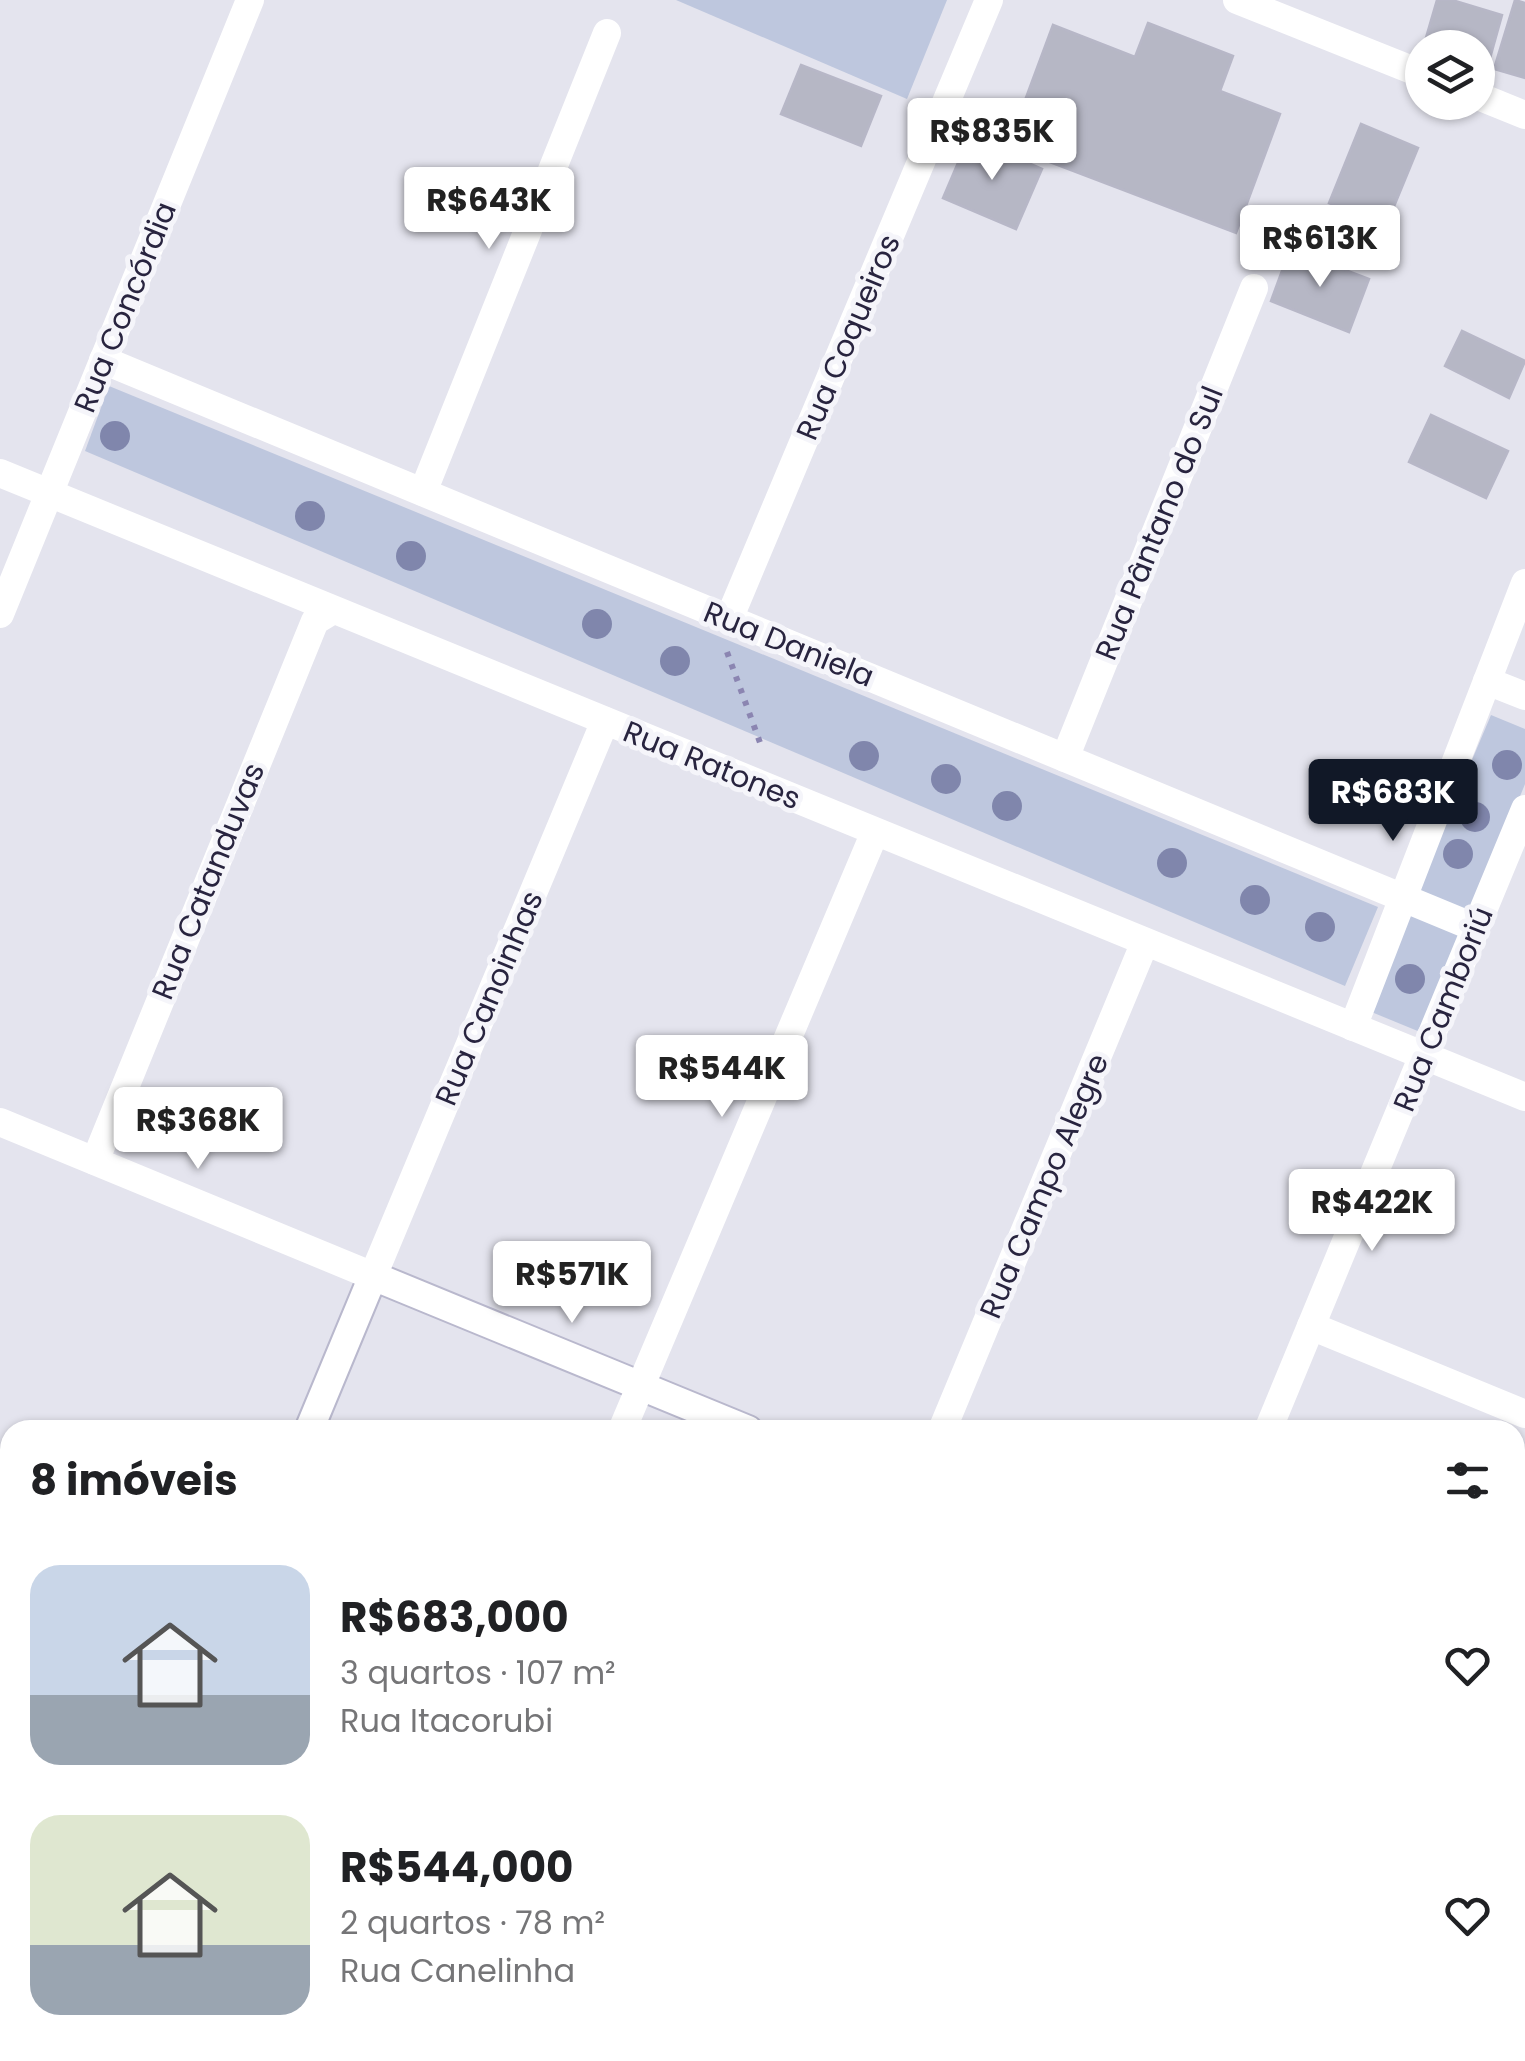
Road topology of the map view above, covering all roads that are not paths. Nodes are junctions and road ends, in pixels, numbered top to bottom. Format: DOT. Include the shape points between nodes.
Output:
graph roads {
  1 [pos="250,0"];
  2 [pos="989,0"];
  3 [pos="1236,0"];
  4 [pos="607,33"];
  5 [pos="1405,67"];
  6 [pos="1495,103"];
  7 [pos="1525,115"];
  8 [pos="1254,288"];
  9 [pos="103,360"];
  10 [pos="0,473"];
  11 [pos="423,492"];
  12 [pos="49,494"];
  13 [pos="1525,583"];
  14 [pos="333,610"];
  15 [pos="0,614"];
  16 [pos="721,616"];
  17 [pos="1487,681"];
  18 [pos="1525,696"];
  19 [pos="605,721"];
  20 [pos="1065,758"];
  21 [pos="1525,809"];
  22 [pos="875,832"];
  23 [pos="1404,898"];
  24 [pos="1476,928"];
  25 [pos="1145,942"];
  26 [pos="1353,1027"];
  27 [pos="1424,1056"];
  28 [pos="1525,1097"];
  29 [pos="0,1122"];
  30 [pos="95,1161"];
  31 [pos="373,1276"];
  32 [pos="1311,1326"];
  33 [pos="641,1386"];
  34 [pos="1525,1414"];
  35 [pos="313,1420"];
  36 [pos="626,1420"];
  37 [pos="724,1420"];
  38 [pos="946,1420"];
  39 [pos="1272,1420"];
  1 -- 9 [label="street, Rua Concórdia"];
  2 -- 16 [label="street, Rua Coqueiros"];
  3 -- 5 [label="street"];
  4 -- 11 [label="street"];
  6 -- 7 [label="street"];
  8 -- 20 [label="street, Rua Pântano do Sul"];
  9 -- 11 [label="street, Rua Daniela"];
  9 -- 12 [label="street, Rua Concórdia"];
  10 -- 12 [label="street, Rua Ratones"];
  11 -- 16 [label="street, Rua Daniela"];
  12 -- 14 [label="street, Rua Ratones"];
  12 -- 15 [label="street, Rua Concórdia"];
  13 -- 17 [label="street"];
  14 -- 19 [label="street, Rua Ratones"];
  14 -- 30 [label="street, Rua Catanduvas" via="316,621"];
  16 -- 20 [label="street, Rua Daniela"];
  17 -- 18 [label="street"];
  17 -- 23 [label="street"];
  19 -- 22 [label="street, Rua Ratones"];
  19 -- 31 [label="street, Rua Canoinhas"];
  20 -- 23 [label="street, Rua Daniela"];
  21 -- 24 [label="street, Rua Camboriú"];
  22 -- 25 [label="street, Rua Ratones"];
  22 -- 33 [label="street"];
  23 -- 24 [label="street, Rua Daniela"];
  23 -- 26 [label="street"];
  24 -- 27 [label="street, Rua Camboriú"];
  25 -- 26 [label="street, Rua Ratones"];
  25 -- 38 [label="street, Rua Campo Alegre"];
  26 -- 27 [label="street, Rua Ratones"];
  27 -- 28 [label="street, Rua Ratones"];
  27 -- 32 [label="street, Rua Camboriú"];
  29 -- 30 [label="street"];
  30 -- 31 [label="street"];
  31 -- 33 [label="street"];
  31 -- 35 [label="street, Rua Canoinhas"];
  32 -- 34 [label="street"];
  32 -- 39 [label="street, Rua Camboriú"];
  33 -- 36 [label="street"];
  33 -- 37 [label="street"];
}
